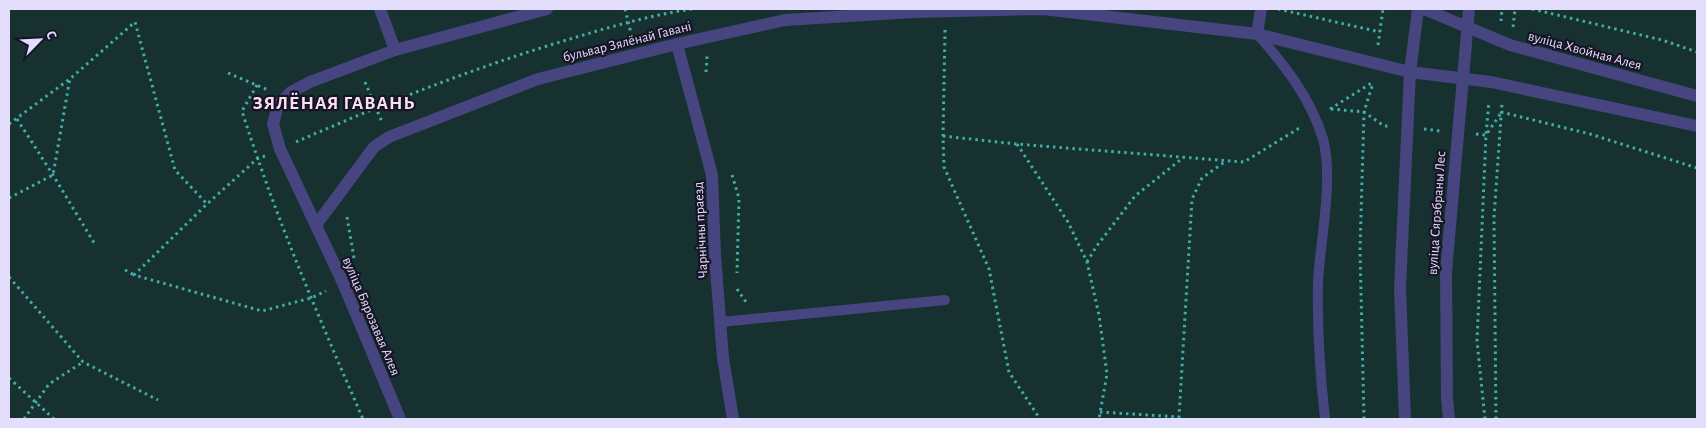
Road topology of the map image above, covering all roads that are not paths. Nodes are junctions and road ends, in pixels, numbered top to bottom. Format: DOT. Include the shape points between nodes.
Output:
graph roads {
  1 [pos="380,9"];
  2 [pos="547,9"];
  3 [pos="1261,9"];
  4 [pos="1418,9"];
  5 [pos="1424,9"];
  6 [pos="1469,9"];
  7 [pos="913,11"];
  8 [pos="1467,26"];
  9 [pos="1257,34"];
  10 [pos="677,44"];
  11 [pos="395,50"];
  12 [pos="1410,72"];
  13 [pos="1463,78"];
  14 [pos="1697,96"];
  15 [pos="1697,126"];
  16 [pos="316,225"];
  17 [pos="945,300"];
  18 [pos="721,322"];
  19 [pos="400,419"];
  20 [pos="733,419"];
  21 [pos="1324,419"];
  22 [pos="1405,419"];
  23 [pos="1449,419"];
  1 -- 11 [label="street"];
  2 -- 11 [label="street"];
  3 -- 9 [label="street"];
  4 -- 12 [label="street"];
  5 -- 8 [label="street, вуліца Хвойная Алея"];
  6 -- 8 [label="street, вуліца Сярэбраны Лес"];
  7 -- 9 [label="street, бульвар Зялёнай Гавані" via="1043,9"];
  7 -- 10 [label="street, бульвар Зялёнай Гавані" via="785,20"];
  8 -- 13 [label="street, вуліца Сярэбраны Лес"];
  8 -- 14 [label="street, вуліца Хвойная Алея" via="1510,45"];
  9 -- 12 [label="street, бульвар Зялёнай Гавані"];
  9 -- 21 [label="lane" via="1300,89 1323,140 1327,171 1318,283"];
  10 -- 16 [label="street, бульвар Зялёнай Гавані" via="538,79 388,137 374,147"];
  10 -- 18 [label="street, Чарнічны праезд" via="712,175"];
  11 -- 16 [label="street" via="310,82 291,92 278,105 273,124 280,149"];
  12 -- 13 [label="street, бульвар Зялёнай Гавані"];
  12 -- 22 [label="street" via="1400,288"];
  13 -- 15 [label="street"];
  13 -- 23 [label="street, вуліца Сярэбраны Лес" via="1446,272"];
  16 -- 19 [label="street, вуліца Бярозавая Алея"];
  17 -- 18 [label="lane"];
  18 -- 20 [label="street, Чарнічны праезд"];
}
